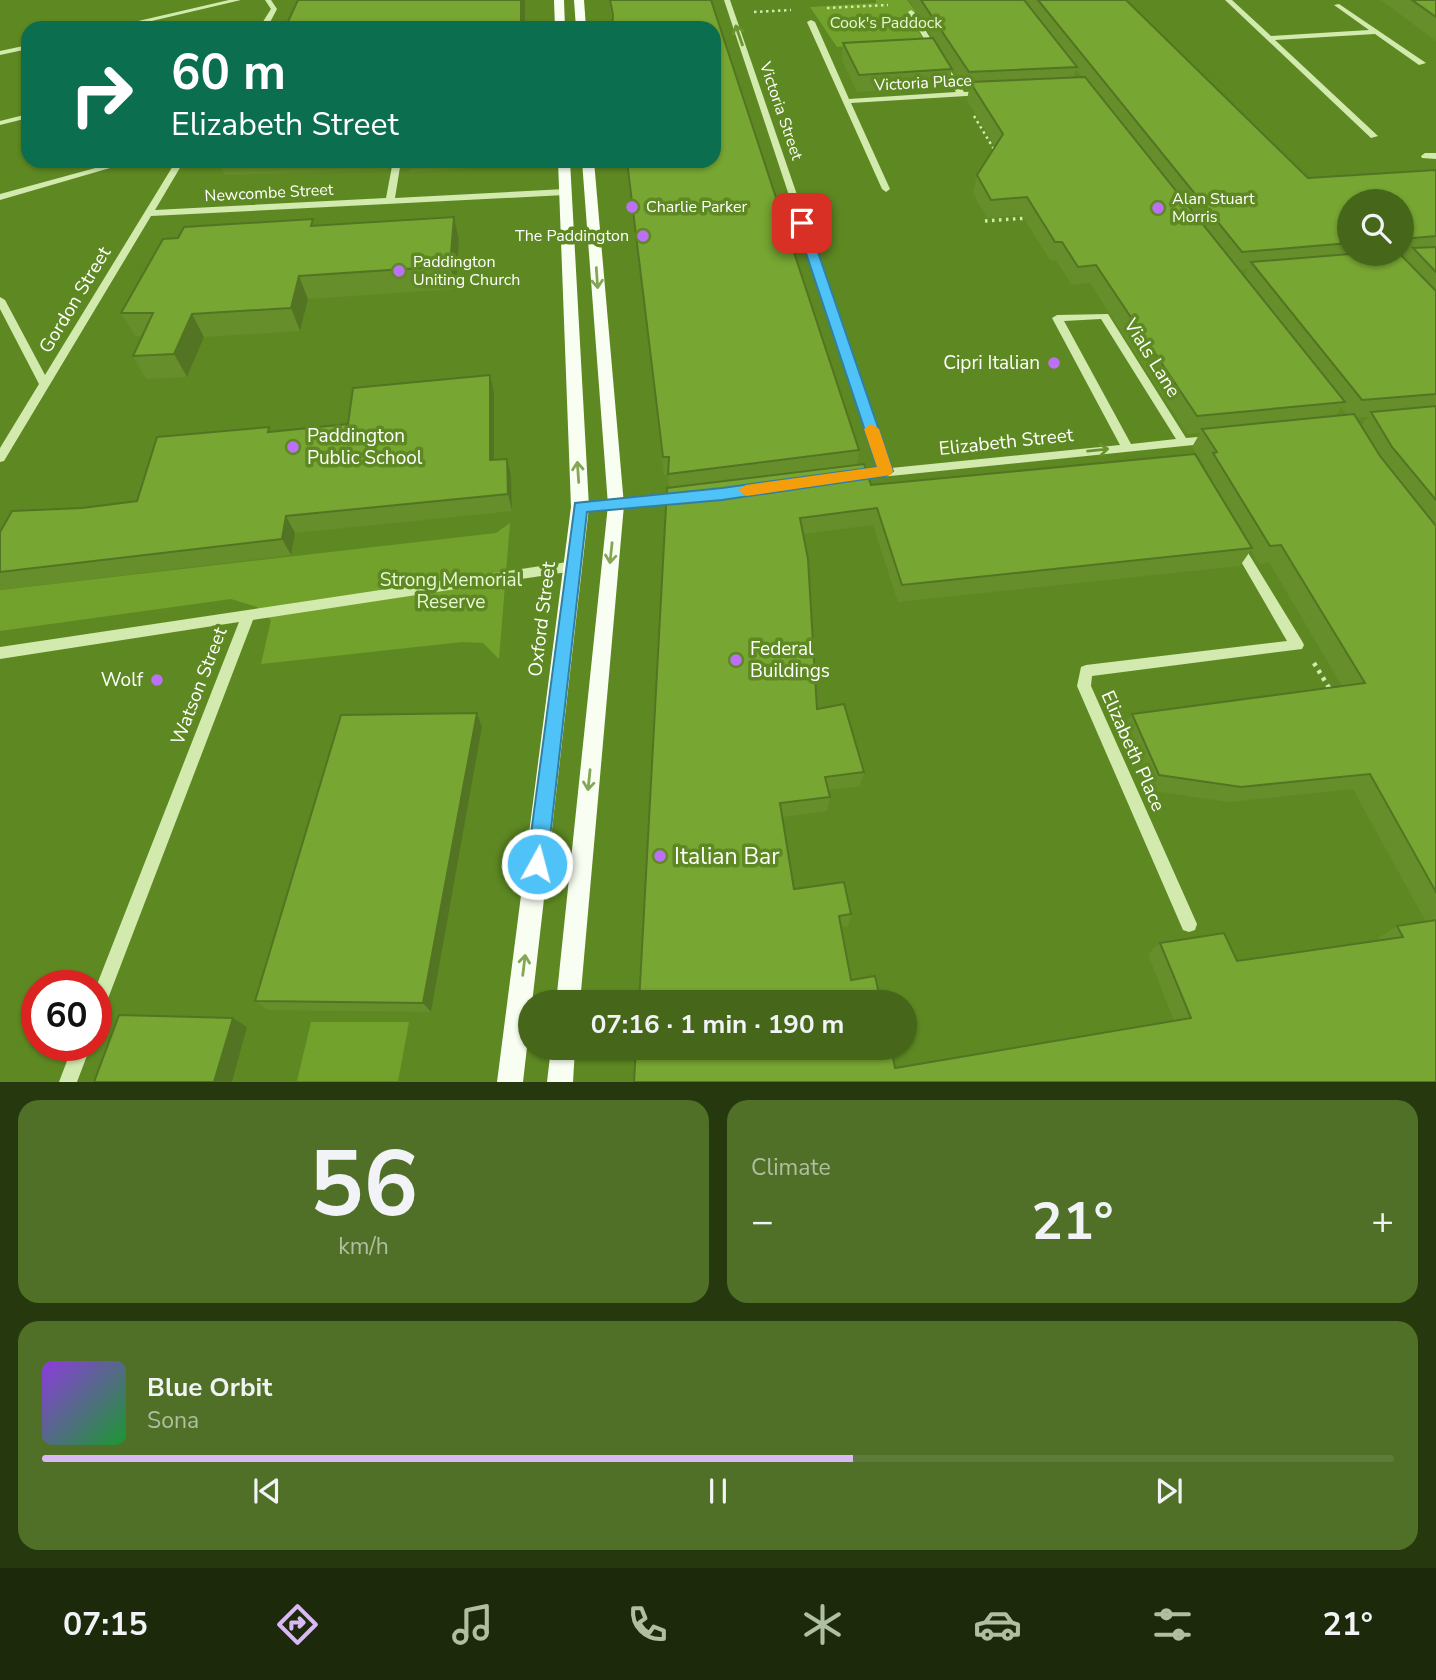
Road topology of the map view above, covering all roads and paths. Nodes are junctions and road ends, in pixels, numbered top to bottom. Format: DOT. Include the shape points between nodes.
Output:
graph roads {
  1 [pos="238,0"];
  2 [pos="268,0"];
  3 [pos="559,0"];
  4 [pos="579,0"];
  5 [pos="727,0"];
  6 [pos="1228,0"];
  7 [pos="1337,5"];
  8 [pos="911,12"];
  9 [pos="144,21"];
  10 [pos="267,21"];
  11 [pos="560,21"];
  12 [pos="580,21"];
  13 [pos="811,22"];
  14 [pos="1375,32"];
  15 [pos="1269,38"];
  16 [pos="21,48"];
  17 [pos="0,53"];
  18 [pos="1422,63"];
  19 [pos="989,93"];
  20 [pos="961,94"];
  21 [pos="847,101"];
  22 [pos="21,118"];
  23 [pos="0,123"];
  24 [pos="1374,136"];
  25 [pos="995,150"];
  26 [pos="1425,156"];
  27 [pos="1436,156"];
  28 [pos="105,168"];
  29 [pos="176,168"];
  30 [pos="396,168"];
  31 [pos="564,168"];
  32 [pos="589,168"];
  33 [pos="886,188"];
  34 [pos="565,192"];
  35 [pos="0,197"];
  36 [pos="390,201"];
  37 [pos="149,213"];
  38 [pos="1039,217"];
  39 [pos="985,221"];
  40 [pos="0,300"];
  41 [pos="44,383"];
  42 [pos="1224,438"];
  43 [pos="1128,447"];
  44 [pos="1182,447"];
  45 [pos="0,458"];
  46 [pos="886,471"];
  47 [pos="837,478"];
  48 [pos="698,496"];
  49 [pos="616,505"];
  50 [pos="580,507"];
  51 [pos="1234,538"];
  52 [pos="574,566"];
  53 [pos="249,614"];
  54 [pos="1297,645"];
  55 [pos="0,653"];
  56 [pos="1336,699"];
  57 [pos="1189,924"];
  58 [pos="111,970"];
  59 [pos="569,990"];
  60 [pos="562,1060"];
  61 [pos="76,1061"];
  62 [pos="68,1082"];
  63 [pos="510,1082"];
  64 [pos="560,1082"];
  1 -- 9 [label="street"];
  2 -- 10 [label="street" via="274,9"];
  3 -- 11 [label="main road"];
  4 -- 12 [label="main road"];
  46 -- 5 [label="street, Victoria Street, one-way"];
  6 -- 15 [label="street"];
  7 -- 14 [label="street"];
  8 -- 20 [label="street"];
  13 -- 21 [label="street, Victoria Place"];
  14 -- 15 [label="street"];
  14 -- 18 [label="street"];
  15 -- 24 [label="street"];
  16 -- 17 [label="street"];
  19 -- 20 [label="street, Victoria Place"];
  20 -- 21 [label="street, Victoria Place"];
  20 -- 25 [label="path"];
  21 -- 33 [label="street, Victoria Place"];
  22 -- 23 [label="street"];
  26 -- 27 [label="street"];
  28 -- 35 [label="street"];
  29 -- 37 [label="street, Gordon Street"];
  30 -- 36 [label="street"];
  31 -- 34 [label="main road, Oxford Street"];
  32 -- 49 [label="main road, one-way"];
  34 -- 36 [label="street, Newcombe Street"];
  50 -- 34 [label="main road, Oxford Street, one-way"];
  36 -- 37 [label="street, Newcombe Street"];
  37 -- 41 [label="street, Gordon Street"];
  38 -- 39 [label="path"];
  40 -- 41 [label="street"];
  41 -- 45 [label="street, Gordon Street"];
  42 -- 44 [label="street, Elizabeth Street"];
  43 -- 44 [label="street, Elizabeth Street"];
  43 -- 44 [label="street, Vials Lane" via="1057,318 1104,316"];
  46 -- 43 [label="street, Elizabeth Street, one-way"];
  46 -- 47 [label="street, Elizabeth Street"];
  48 -- 49 [label="street"];
  49 -- 50 [label="street"];
  49 -- 59 [label="main road, one-way"];
  50 -- 52 [label="main road, Oxford Street"];
  51 -- 54 [label="street"];
  52 -- 53 [label="street"];
  63 -- 52 [label="main road, Oxford Street, one-way"];
  53 -- 55 [label="street, Watson Street"];
  53 -- 58 [label="street, Watson Street"];
  54 -- 56 [label="path" via="1308,654"];
  54 -- 57 [label="street, Elizabeth Place" via="1086,671 1088,699"];
  60 -- 64 [label="main road"];
  61 -- 62 [label="street"];
}
